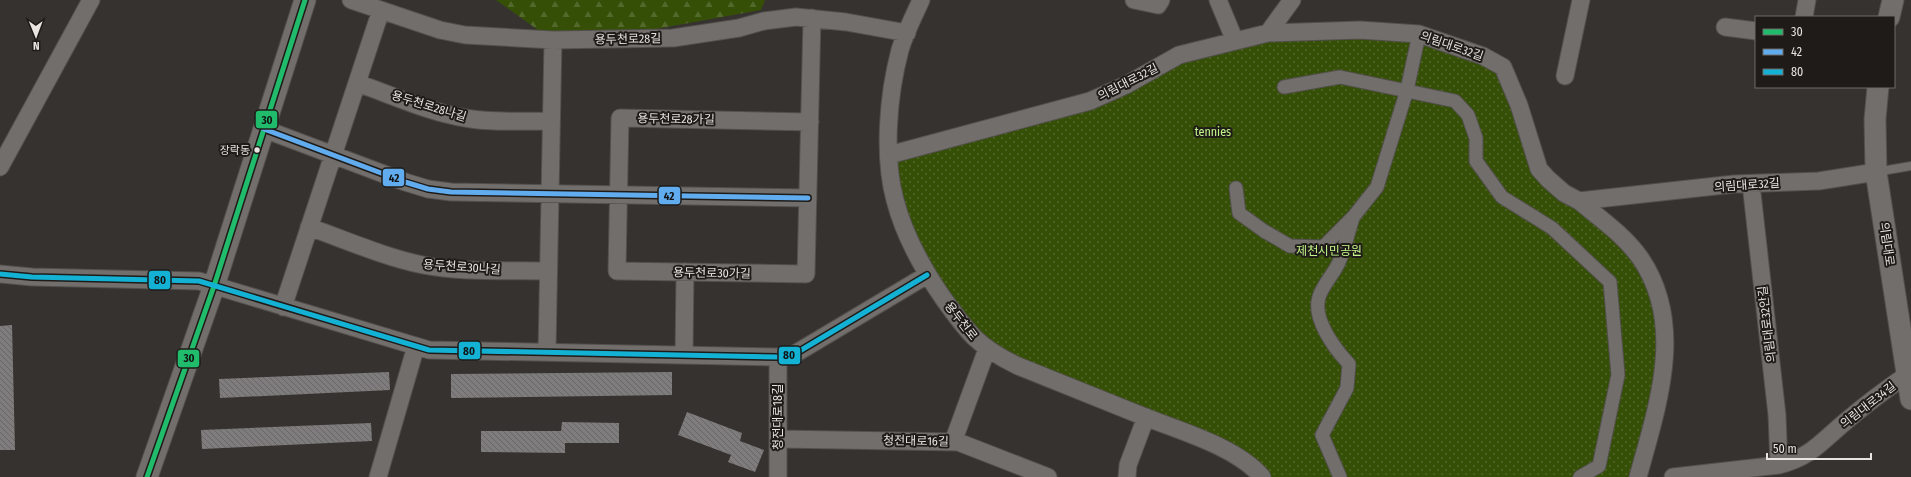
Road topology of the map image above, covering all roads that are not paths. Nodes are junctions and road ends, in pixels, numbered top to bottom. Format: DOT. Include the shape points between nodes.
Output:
graph roads {
  1 [pos="90,0"];
  2 [pos="305,0"];
  3 [pos="351,0"];
  4 [pos="921,0"];
  5 [pos="1134,0"];
  6 [pos="1161,0"];
  7 [pos="1218,0"];
  8 [pos="1292,0"];
  9 [pos="1581,0"];
  10 [pos="1807,0"];
  11 [pos="1893,0"];
  12 [pos="381,10"];
  13 [pos="1804,16"];
  14 [pos="1889,16"];
  15 [pos="812,18"];
  16 [pos="1725,27"];
  17 [pos="1755,31"];
  18 [pos="907,33"];
  19 [pos="1268,33"];
  20 [pos="1419,34"];
  21 [pos="553,40"];
  22 [pos="1235,41"];
  23 [pos="1565,76"];
  24 [pos="357,83"];
  25 [pos="1284,87"];
  26 [pos="1878,88"];
  27 [pos="1407,90"];
  28 [pos="551,121"];
  29 [pos="810,122"];
  30 [pos="264,129"];
  31 [pos="333,154"];
  32 [pos="889,154"];
  33 [pos="1911,166"];
  34 [pos="0,167"];
  35 [pos="1876,172"];
  36 [pos="1751,184"];
  37 [pos="1236,188"];
  38 [pos="550,194"];
  39 [pos="619,195"];
  40 [pos="808,198"];
  41 [pos="1579,201"];
  42 [pos="1354,216"];
  43 [pos="309,226"];
  44 [pos="548,271"];
  45 [pos="685,272"];
  46 [pos="0,274"];
  47 [pos="927,275"];
  48 [pos="214,286"];
  49 [pos="283,306"];
  50 [pos="416,346"];
  51 [pos="987,349"];
  52 [pos="547,352"];
  53 [pos="684,355"];
  54 [pos="778,357"];
  55 [pos="1909,374"];
  56 [pos="1911,399"];
  57 [pos="1146,417"];
  58 [pos="778,439"];
  59 [pos="953,442"];
  60 [pos="1779,465"];
  61 [pos="1742,469"];
  62 [pos="147,477"];
  63 [pos="378,477"];
  64 [pos="778,477"];
  65 [pos="1048,477"];
  66 [pos="1127,477"];
  67 [pos="1262,477"];
  68 [pos="1340,477"];
  69 [pos="1580,477"];
  70 [pos="1638,477"];
  71 [pos="1673,477"];
  72 [pos="1724,477"];
  1 -- 34 [label="street"];
  2 -- 30 [label="street"];
  3 -- 12 [label="street, 용두천로28길"];
  4 -- 18 [label="street, 용두천로"];
  5 -- 6 [label="street" via="1158,5"];
  7 -- 22 [label="street"];
  8 -- 19 [label="street"];
  9 -- 23 [label="street"];
  10 -- 13 [label="street"];
  11 -- 14 [label="street"];
  12 -- 21 [label="street, 용두천로28길" via="440,30 465,35"];
  12 -- 24 [label="street"];
  15 -- 18 [label="street, 용두천로28길"];
  15 -- 21 [label="street, 용두천로28길" via="786,18 673,38"];
  15 -- 29 [label="street"];
  16 -- 17 [label="street"];
  18 -- 32 [label="street, 용두천로" via="900,50 893,88"];
  19 -- 20 [label="street, 의림대로32길" via="1360,30"];
  19 -- 22 [label="street, 의림대로32길"];
  20 -- 27 [label="street"];
  20 -- 41 [label="street, 의림대로32길" via="1483,56 1503,67 1519,105 1539,169 1564,193"];
  21 -- 28 [label="street"];
  22 -- 32 [label="street, 의림대로32길" via="1179,55 1126,85 1090,101"];
  24 -- 28 [label="street, 용두천로28나길" via="465,118 492,121"];
  24 -- 31 [label="street"];
  25 -- 27 [label="street" via="1340,77"];
  26 -- 35 [label="street, 의림대로" via="1875,119"];
  27 -- 42 [label="street" via="1377,187"];
  27 -- 69 [label="street" via="1455,101 1468,115 1476,138 1476,161 1502,197 1552,228 1610,282 1618,375 1600,466"];
  28 -- 38 [label="street"];
  29 -- 39 [label="street, 용두천로28가길" via="620,118"];
  29 -- 40 [label="street"];
  30 -- 31 [label="street"];
  30 -- 48 [label="street"];
  31 -- 38 [label="street" via="428,189 477,194"];
  31 -- 43 [label="street"];
  32 -- 47 [label="street, 용두천로" via="900,216"];
  33 -- 35 [label="lane"];
  35 -- 36 [label="street, 의림대로32길" via="1819,181"];
  35 -- 55 [label="street, 의림대로"];
  36 -- 41 [label="street, 의림대로32길"];
  36 -- 60 [label="street, 의림대로32안길" via="1777,415"];
  37 -- 42 [label="street" via="1238,213 1290,246 1323,247"];
  38 -- 39 [label="street"];
  38 -- 44 [label="street"];
  39 -- 40 [label="street"];
  39 -- 45 [label="street, 용두천로30가길" via="617,271"];
  40 -- 45 [label="street, 용두천로30가길" via="806,274"];
  41 -- 70 [label="street" via="1623,238 1641,260 1659,295 1664,326 1665,364 1659,401"];
  42 -- 68 [label="street" via="1338,264 1319,296 1317,308 1336,350 1349,364 1347,388 1322,435"];
  43 -- 44 [label="street, 용두천로30나길" via="401,260 423,265 458,269"];
  43 -- 49 [label="street"];
  44 -- 52 [label="street"];
  45 -- 53 [label="street"];
  46 -- 48 [label="street" via="199,281"];
  47 -- 51 [label="street, 용두천로" via="968,332"];
  47 -- 54 [label="street" via="793,355"];
  48 -- 49 [label="street"];
  48 -- 62 [label="street"];
  49 -- 50 [label="street"];
  50 -- 52 [label="street" via="429,350"];
  50 -- 63 [label="street"];
  51 -- 57 [label="street, 용두천로" via="1018,366"];
  51 -- 59 [label="street"];
  52 -- 53 [label="street"];
  53 -- 54 [label="street"];
  54 -- 58 [label="street, 청전대로18길"];
  55 -- 56 [label="street, 의림대로"];
  55 -- 60 [label="street, 의림대로34길" via="1846,421 1812,452"];
  57 -- 66 [label="street" via="1128,465"];
  57 -- 67 [label="street, 용두천로" via="1230,452"];
  58 -- 59 [label="street, 청전대로16길"];
  58 -- 64 [label="street, 청전대로18길"];
  59 -- 65 [label="street, 청전대로16길"];
  60 -- 61 [label="street, 의림대로34길"];
  61 -- 71 [label="street, 의림대로34길"];
  61 -- 72 [label="street"];
}
